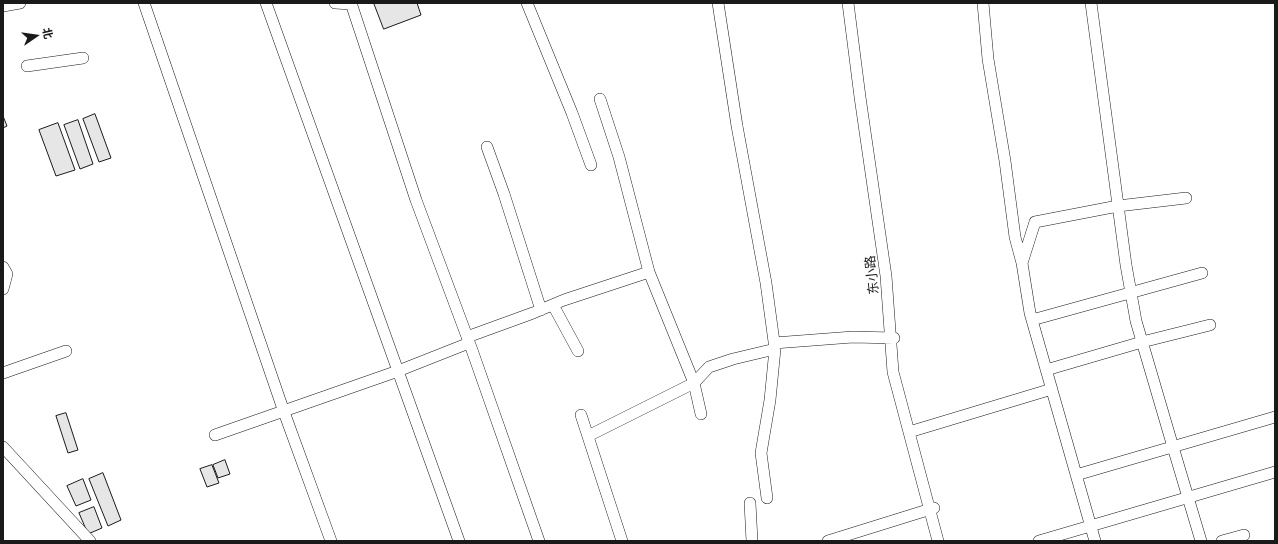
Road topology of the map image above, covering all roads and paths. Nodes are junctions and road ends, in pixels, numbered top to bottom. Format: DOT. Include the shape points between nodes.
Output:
graph roads {
  1 [pos="20,3"];
  2 [pos="144,3"];
  3 [pos="266,3"];
  4 [pos="336,3"];
  5 [pos="351,3"];
  6 [pos="527,3"];
  7 [pos="718,3"];
  8 [pos="848,3"];
  9 [pos="853,3"];
  10 [pos="983,3"];
  11 [pos="1091,3"];
  12 [pos="3,6"];
  13 [pos="83,58"];
  14 [pos="27,66"];
  15 [pos="600,99"];
  16 [pos="487,147"];
  17 [pos="591,165"];
  18 [pos="1186,198"];
  19 [pos="1118,206"];
  20 [pos="1022,263"];
  21 [pos="3,267"];
  22 [pos="649,272"];
  23 [pos="1202,274"];
  24 [pos="3,288"];
  25 [pos="1132,293"];
  26 [pos="552,305"];
  27 [pos="541,310"];
  28 [pos="1032,320"];
  29 [pos="1210,325"];
  30 [pos="893,338"];
  31 [pos="468,340"];
  32 [pos="1142,342"];
  33 [pos="774,346"];
  34 [pos="66,351"];
  35 [pos="578,351"];
  36 [pos="1046,370"];
  37 [pos="398,371"];
  38 [pos="3,373"];
  39 [pos="694,383"];
  40 [pos="1052,389"];
  41 [pos="284,412"];
  42 [pos="701,414"];
  43 [pos="581,415"];
  44 [pos="1275,417"];
  45 [pos="911,431"];
  46 [pos="215,435"];
  47 [pos="588,436"];
  48 [pos="3,447"];
  49 [pos="1172,447"];
  50 [pos="1275,472"];
  51 [pos="1076,475"];
  52 [pos="767,498"];
  53 [pos="1188,498"];
  54 [pos="750,503"];
  55 [pos="932,508"];
  56 [pos="1091,526"];
  57 [pos="1244,535"];
  58 [pos="90,541"];
  59 [pos="331,541"];
  60 [pos="459,541"];
  61 [pos="539,541"];
  62 [pos="622,541"];
  63 [pos="752,541"];
  64 [pos="828,541"];
  65 [pos="938,541"];
  66 [pos="942,541"];
  67 [pos="1039,541"];
  68 [pos="1095,541"];
  69 [pos="1202,541"];
  70 [pos="1222,541"];
  1 -- 12 [label="street"];
  2 -- 41 [label="street"];
  3 -- 37 [label="street"];
  4 -- 5 [label="street"];
  5 -- 31 [label="street" via="416,200"];
  6 -- 17 [label="street"];
  7 -- 33 [label="street" via="766,284"];
  8 -- 30 [label="street, 东小路"];
  9 -- 30 [label="street, 东小路" via="890,276"];
  10 -- 20 [label="street" via="988,59 1015,237"];
  11 -- 19 [label="street"];
  13 -- 14 [label="street"];
  15 -- 22 [label="street" via="619,157"];
  16 -- 27 [label="street"];
  18 -- 19 [label="street"];
  19 -- 20 [label="street" via="1035,222"];
  19 -- 25 [label="street"];
  20 -- 28 [label="street"];
  21 -- 24 [label="street" via="7,274"];
  22 -- 26 [label="street"];
  22 -- 39 [label="street"];
  23 -- 25 [label="street"];
  25 -- 28 [label="street"];
  25 -- 32 [label="street"];
  26 -- 27 [label="street"];
  26 -- 35 [label="street"];
  27 -- 31 [label="street"];
  28 -- 36 [label="street"];
  29 -- 32 [label="street"];
  30 -- 33 [label="street" via="853,337"];
  30 -- 45 [label="street, 东小路" via="897,373"];
  31 -- 37 [label="street"];
  31 -- 61 [label="street"];
  32 -- 36 [label="street"];
  32 -- 49 [label="street"];
  33 -- 39 [label="street" via="709,367"];
  33 -- 52 [label="street" via="770,400 761,453"];
  34 -- 38 [label="street"];
  36 -- 40 [label="street"];
  37 -- 41 [label="street"];
  37 -- 60 [label="street"];
  39 -- 42 [label="street"];
  39 -- 47 [label="street"];
  40 -- 45 [label="street"];
  40 -- 51 [label="street"];
  41 -- 46 [label="street"];
  41 -- 59 [label="street"];
  43 -- 47 [label="street"];
  44 -- 49 [label="street"];
  45 -- 55 [label="street, 东小路"];
  47 -- 62 [label="street"];
  48 -- 58 [label="street"];
  49 -- 51 [label="street"];
  49 -- 53 [label="street"];
  50 -- 53 [label="street"];
  51 -- 56 [label="street"];
  53 -- 56 [label="street"];
  53 -- 69 [label="street"];
  54 -- 63 [label="street"];
  55 -- 64 [label="street"];
  55 -- 65 [label="street, 东小路"];
  55 -- 66 [label="street, 东小路"];
  56 -- 67 [label="street"];
  56 -- 68 [label="street"];
  57 -- 70 [label="street"];
}
